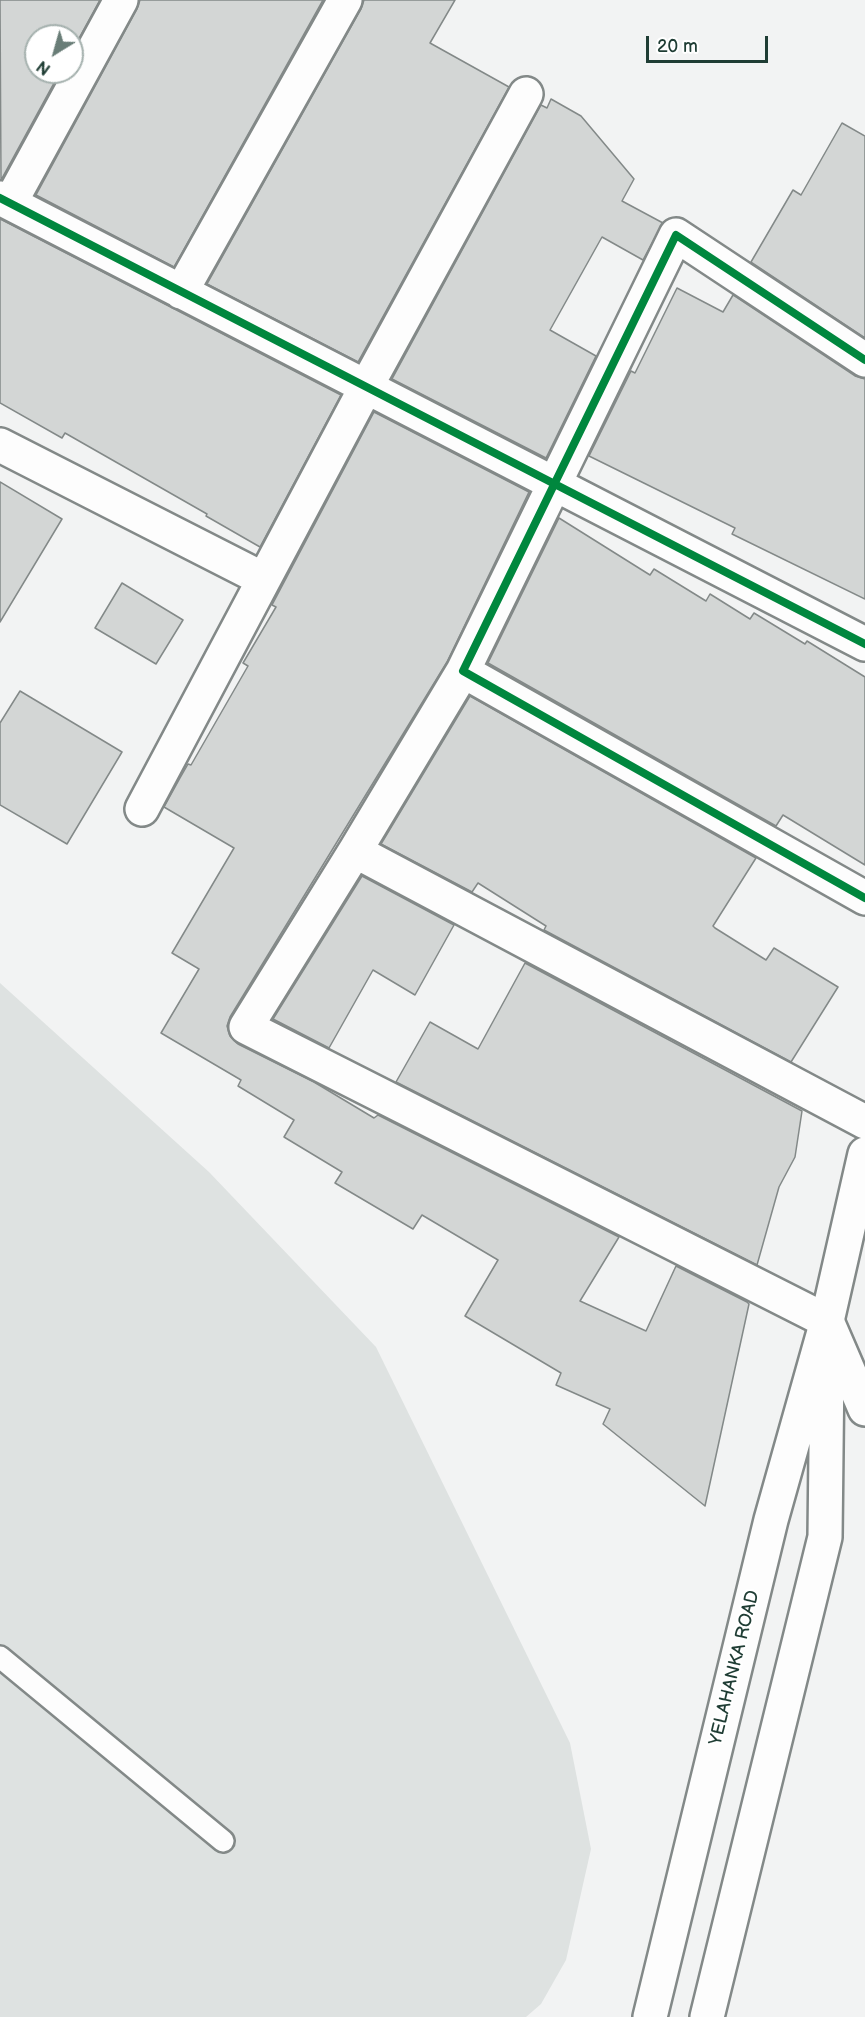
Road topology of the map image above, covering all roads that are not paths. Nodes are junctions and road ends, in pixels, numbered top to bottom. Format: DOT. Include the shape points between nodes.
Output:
graph roads {
  1 [pos="121,0"];
  2 [pos="345,0"];
  3 [pos="526,94"];
  4 [pos="5,201"];
  5 [pos="181,292"];
  6 [pos="865,360"];
  7 [pos="366,387"];
  8 [pos="0,445"];
  9 [pos="554,484"];
  10 [pos="263,579"];
  11 [pos="865,644"];
  12 [pos="463,671"];
  13 [pos="142,809"];
  14 [pos="355,851"];
  15 [pos="865,898"];
  16 [pos="865,1122"];
  17 [pos="865,1154"];
  18 [pos="827,1321"];
  19 [pos="865,1409"];
  20 [pos="0,1656"];
  21 [pos="223,1841"];
  22 [pos="650,2017"];
  23 [pos="707,2017"];
  1 -- 4 [label="street"];
  2 -- 5 [label="street"];
  3 -- 7 [label="street"];
  4 -- 5 [label="street"];
  5 -- 7 [label="street"];
  6 -- 9 [label="street" via="676,235"];
  7 -- 9 [label="street"];
  7 -- 10 [label="street"];
  8 -- 10 [label="street"];
  9 -- 11 [label="street"];
  9 -- 12 [label="street"];
  10 -- 13 [label="street"];
  12 -- 14 [label="street"];
  12 -- 15 [label="street"];
  14 -- 16 [label="street"];
  14 -- 18 [label="street" via="246,1027"];
  17 -- 18 [label="street, YELAHANKA ROAD"];
  18 -- 19 [label="street"];
  18 -- 22 [label="street, YELAHANKA ROAD" via="771,1520"];
  18 -- 23 [label="street, YELAHANKA ROAD" via="825,1537"];
  20 -- 21 [label="lane"];
}
